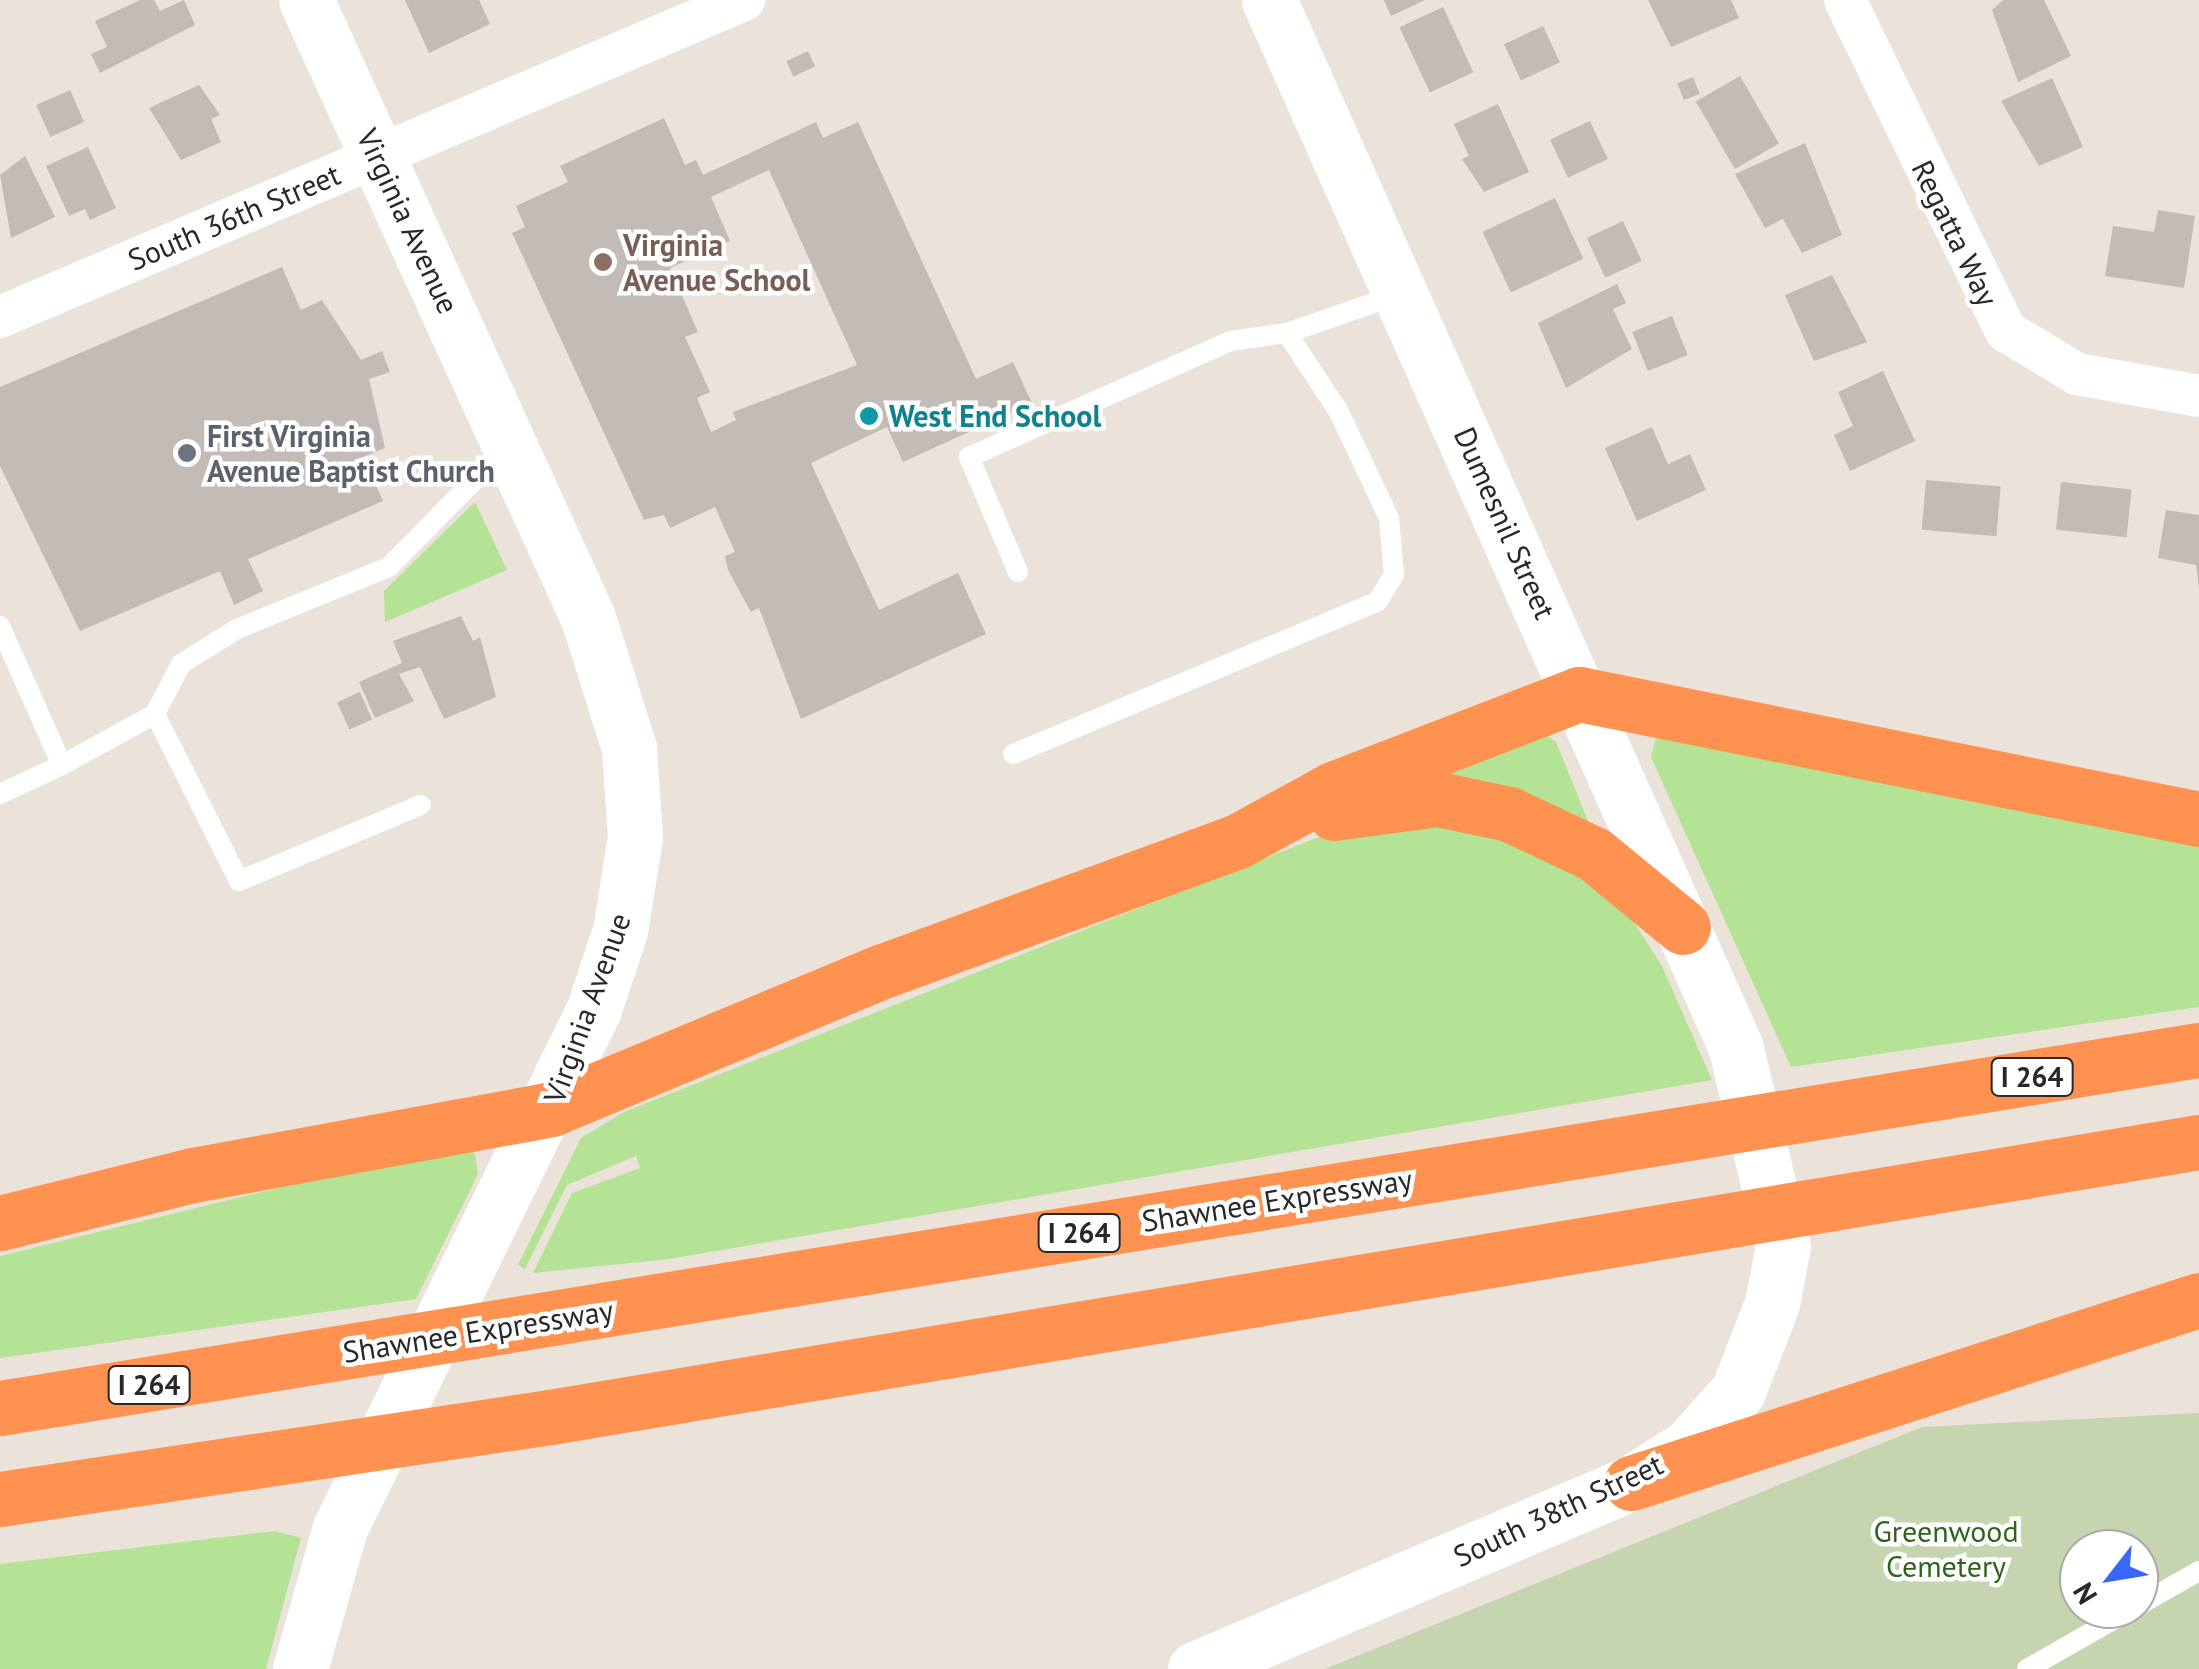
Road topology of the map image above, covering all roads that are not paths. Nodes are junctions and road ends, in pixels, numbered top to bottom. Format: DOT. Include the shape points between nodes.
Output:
graph roads {
  1 [pos="306,0"];
  2 [pos="744,0"];
  3 [pos="1269,0"];
  4 [pos="1845,0"];
  5 [pos="378,156"];
  6 [pos="1402,292"];
  7 [pos="0,317"];
  8 [pos="1287,333"];
  9 [pos="2199,396"];
  10 [pos="510,444"];
  11 [pos="1018,572"];
  12 [pos="0,626"];
  13 [pos="1579,694"];
  14 [pos="155,714"];
  15 [pos="1013,754"];
  16 [pos="62,765"];
  17 [pos="0,794"];
  18 [pos="422,806"];
  19 [pos="2199,819"];
  20 [pos="1238,841"];
  21 [pos="1684,926"];
  22 [pos="1736,1048"];
  23 [pos="2199,1050"];
  24 [pos="550,1109"];
  25 [pos="2199,1142"];
  26 [pos="0,1223"];
  27 [pos="2199,1300"];
  28 [pos="0,1408"];
  29 [pos="1631,1483"];
  30 [pos="0,1499"];
  31 [pos="2199,1571"];
  32 [pos="2159,1594"];
  33 [pos="2097,1629"];
  34 [pos="300,1669"];
  35 [pos="1195,1669"];
  36 [pos="2027,1669"];
  1 -- 5 [label="main road, Virginia Avenue"];
  2 -- 5 [label="street, South 36th Street"];
  3 -- 6 [label="main road, Dumesnil Street"];
  4 -- 9 [label="street, Regatta Way" via="2006,330 2077,374"];
  5 -- 7 [label="street, South 36th Street"];
  5 -- 10 [label="main road, Virginia Avenue"];
  6 -- 8 [label="lane"];
  6 -- 13 [label="main road, Dumesnil Street"];
  8 -- 11 [label="lane" via="1231,341 969,457"];
  8 -- 15 [label="lane" via="1339,412 1389,518 1394,576 1386,589 1377,602"];
  10 -- 14 [label="lane" via="389,567 237,630 180,664"];
  10 -- 24 [label="main road, Virginia Avenue" via="594,633 633,782 620,930"];
  12 -- 16 [label="lane"];
  13 -- 19 [label="highway"];
  13 -- 20 [label="highway" via="1333,790"];
  13 -- 21 [label="main road, Dumesnil Street"];
  14 -- 16 [label="lane"];
  14 -- 18 [label="lane" via="240,881"];
  16 -- 17 [label="lane"];
  20 -- 21 [label="highway" via="1351,808 1438,799 1549,830"];
  20 -- 24 [label="highway" via="883,971"];
  21 -- 22 [label="main road, Dumesnil Street"];
  22 -- 29 [label="main road, South 38th Street" via="1781,1230 1772,1304 1738,1392 1689,1446"];
  23 -- 28 [label="highway, Shawnee Expressway / I 264"];
  24 -- 26 [label="highway" via="193,1175"];
  24 -- 34 [label="main road, Virginia Avenue" via="340,1528"];
  25 -- 30 [label="highway" via="550,1417"];
  27 -- 29 [label="highway"];
  29 -- 35 [label="main road, South 38th Street"];
  31 -- 32 [label="lane"];
  33 -- 36 [label="lane"];
}
